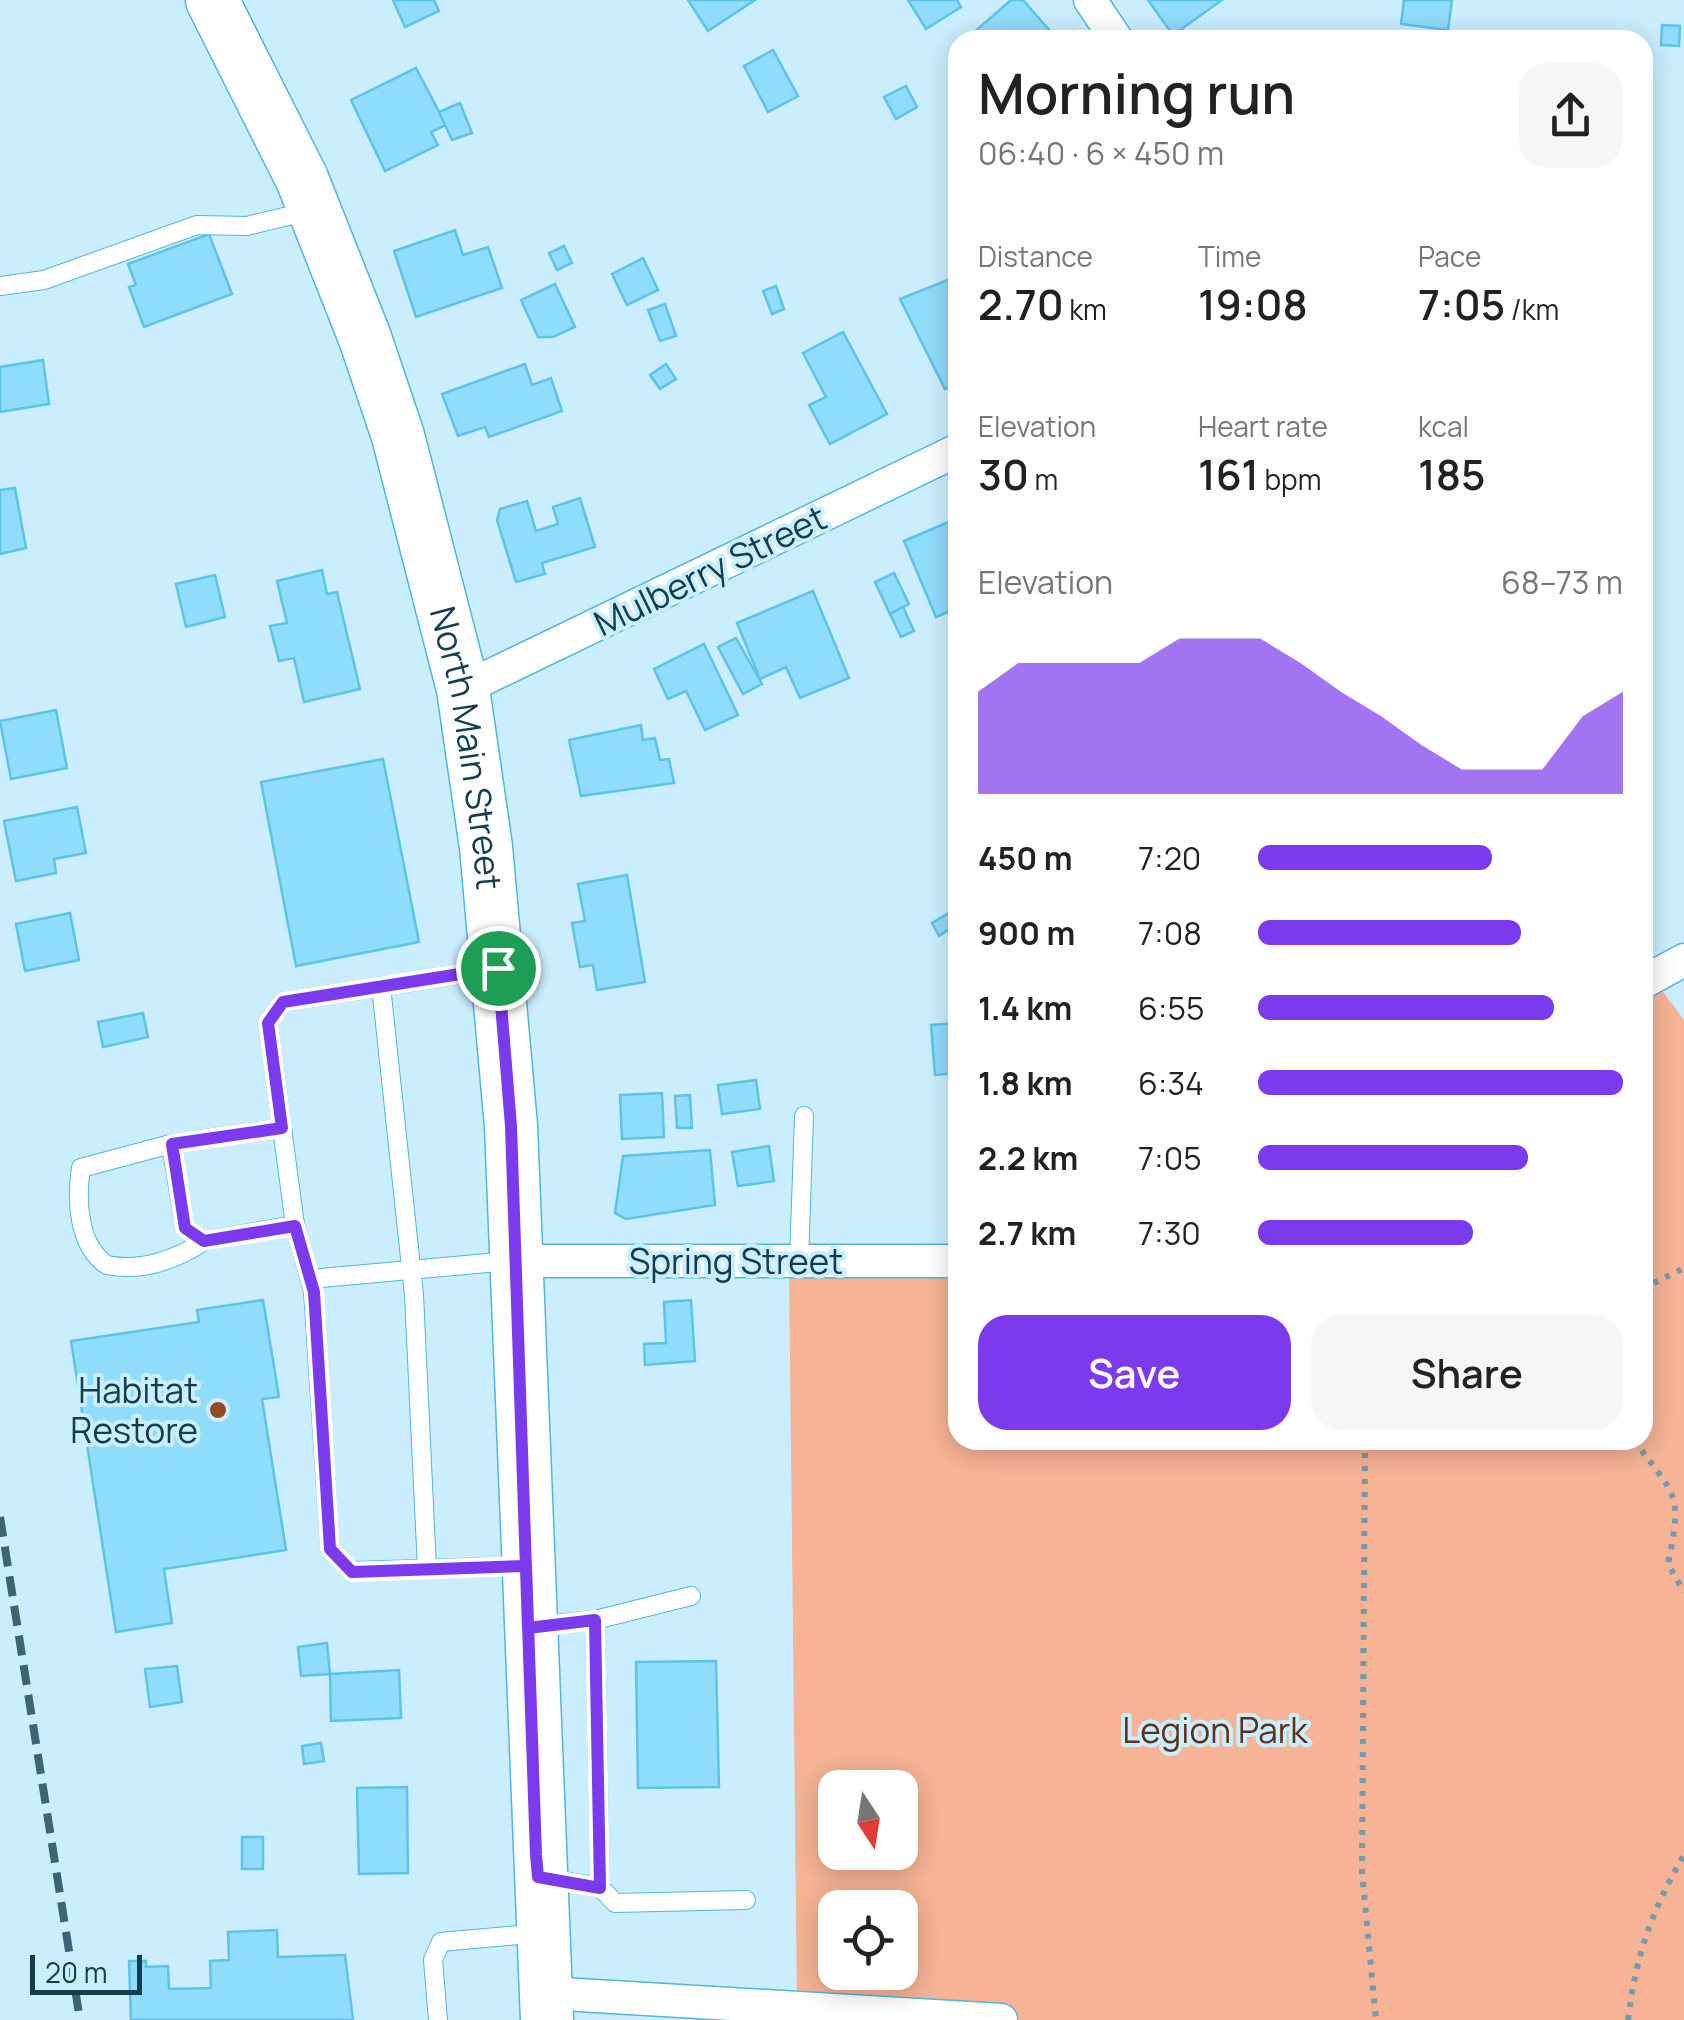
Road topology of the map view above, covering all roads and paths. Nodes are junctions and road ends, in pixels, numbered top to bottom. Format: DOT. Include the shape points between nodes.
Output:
graph roads {
  1 [pos="212,0"];
  2 [pos="1090,0"];
  3 [pos="1111,30"];
  4 [pos="314,210"];
  5 [pos="0,286"];
  6 [pos="948,455"];
  7 [pos="463,689"];
  8 [pos="1684,960"];
  9 [pos="498,968"];
  10 [pos="1653,976"];
  11 [pos="382,986"];
  12 [pos="804,1116"];
  13 [pos="282,1128"];
  14 [pos="172,1144"];
  15 [pos="295,1226"];
  16 [pos="204,1241"];
  17 [pos="515,1261"];
  18 [pos="799,1261"];
  19 [pos="948,1261"];
  20 [pos="1684,1268"];
  21 [pos="411,1270"];
  22 [pos="310,1279"];
  23 [pos="1653,1284"];
  24 [pos="1364,1450"];
  25 [pos="1641,1450"];
  26 [pos="526,1566"];
  27 [pos="427,1569"];
  28 [pos="1684,1592"];
  29 [pos="691,1596"];
  30 [pos="595,1620"];
  31 [pos="528,1628"];
  32 [pos="1684,1855"];
  33 [pos="538,1877"];
  34 [pos="600,1888"];
  35 [pos="746,1900"];
  36 [pos="541,1934"];
  37 [pos="546,2006"];
  38 [pos="888,2016"];
  39 [pos="438,2020"];
  40 [pos="1001,2020"];
  41 [pos="1376,2020"];
  42 [pos="1628,2020"];
  1 -- 4 [label="main road, North Main Street"];
  2 -- 3 [label="street"];
  4 -- 5 [label="lane" via="246,226 198,225 44,280"];
  4 -- 7 [label="main road, North Main Street" via="398,436"];
  6 -- 7 [label="street, Mulberry Street"];
  7 -- 9 [label="main road, North Main Street"];
  8 -- 10 [label="street"];
  9 -- 11 [label="lane"];
  9 -- 17 [label="main road, North Main Street"];
  11 -- 13 [label="lane" via="283,1002 268,1023"];
  11 -- 21 [label="lane"];
  12 -- 18 [label="lane"];
  13 -- 14 [label="lane"];
  13 -- 15 [label="lane"];
  14 -- 16 [label="lane" via="185,1228"];
  14 -- 16 [label="lane" via="86,1163 84,1230 108,1265 134,1267 184,1254"];
  15 -- 16 [label="lane"];
  15 -- 22 [label="lane"];
  17 -- 18 [label="street, Spring Street"];
  17 -- 21 [label="lane"];
  17 -- 26 [label="main road, North Main Street"];
  18 -- 19 [label="street, Spring Street"];
  20 -- 23 [label="path"];
  21 -- 22 [label="lane"];
  21 -- 27 [label="lane"];
  22 -- 27 [label="lane" via="330,1549 352,1572"];
  24 -- 41 [label="path" via="1362,1872"];
  25 -- 28 [label="path" via="1675,1497 1679,1511 1668,1564"];
  26 -- 27 [label="lane"];
  26 -- 31 [label="main road, North Main Street"];
  29 -- 30 [label="lane"];
  30 -- 31 [label="lane"];
  30 -- 34 [label="lane"];
  31 -- 33 [label="main road, North Main Street"];
  32 -- 42 [label="path" via="1636,1959"];
  33 -- 34 [label="lane"];
  33 -- 36 [label="main road, North Main Street"];
  34 -- 35 [label="lane" via="615,1903"];
  36 -- 37 [label="main road, North Main Street"];
  36 -- 39 [label="lane" via="441,1942 434,1960"];
  37 -- 38 [label="street"];
  38 -- 40 [label="street"];
}
